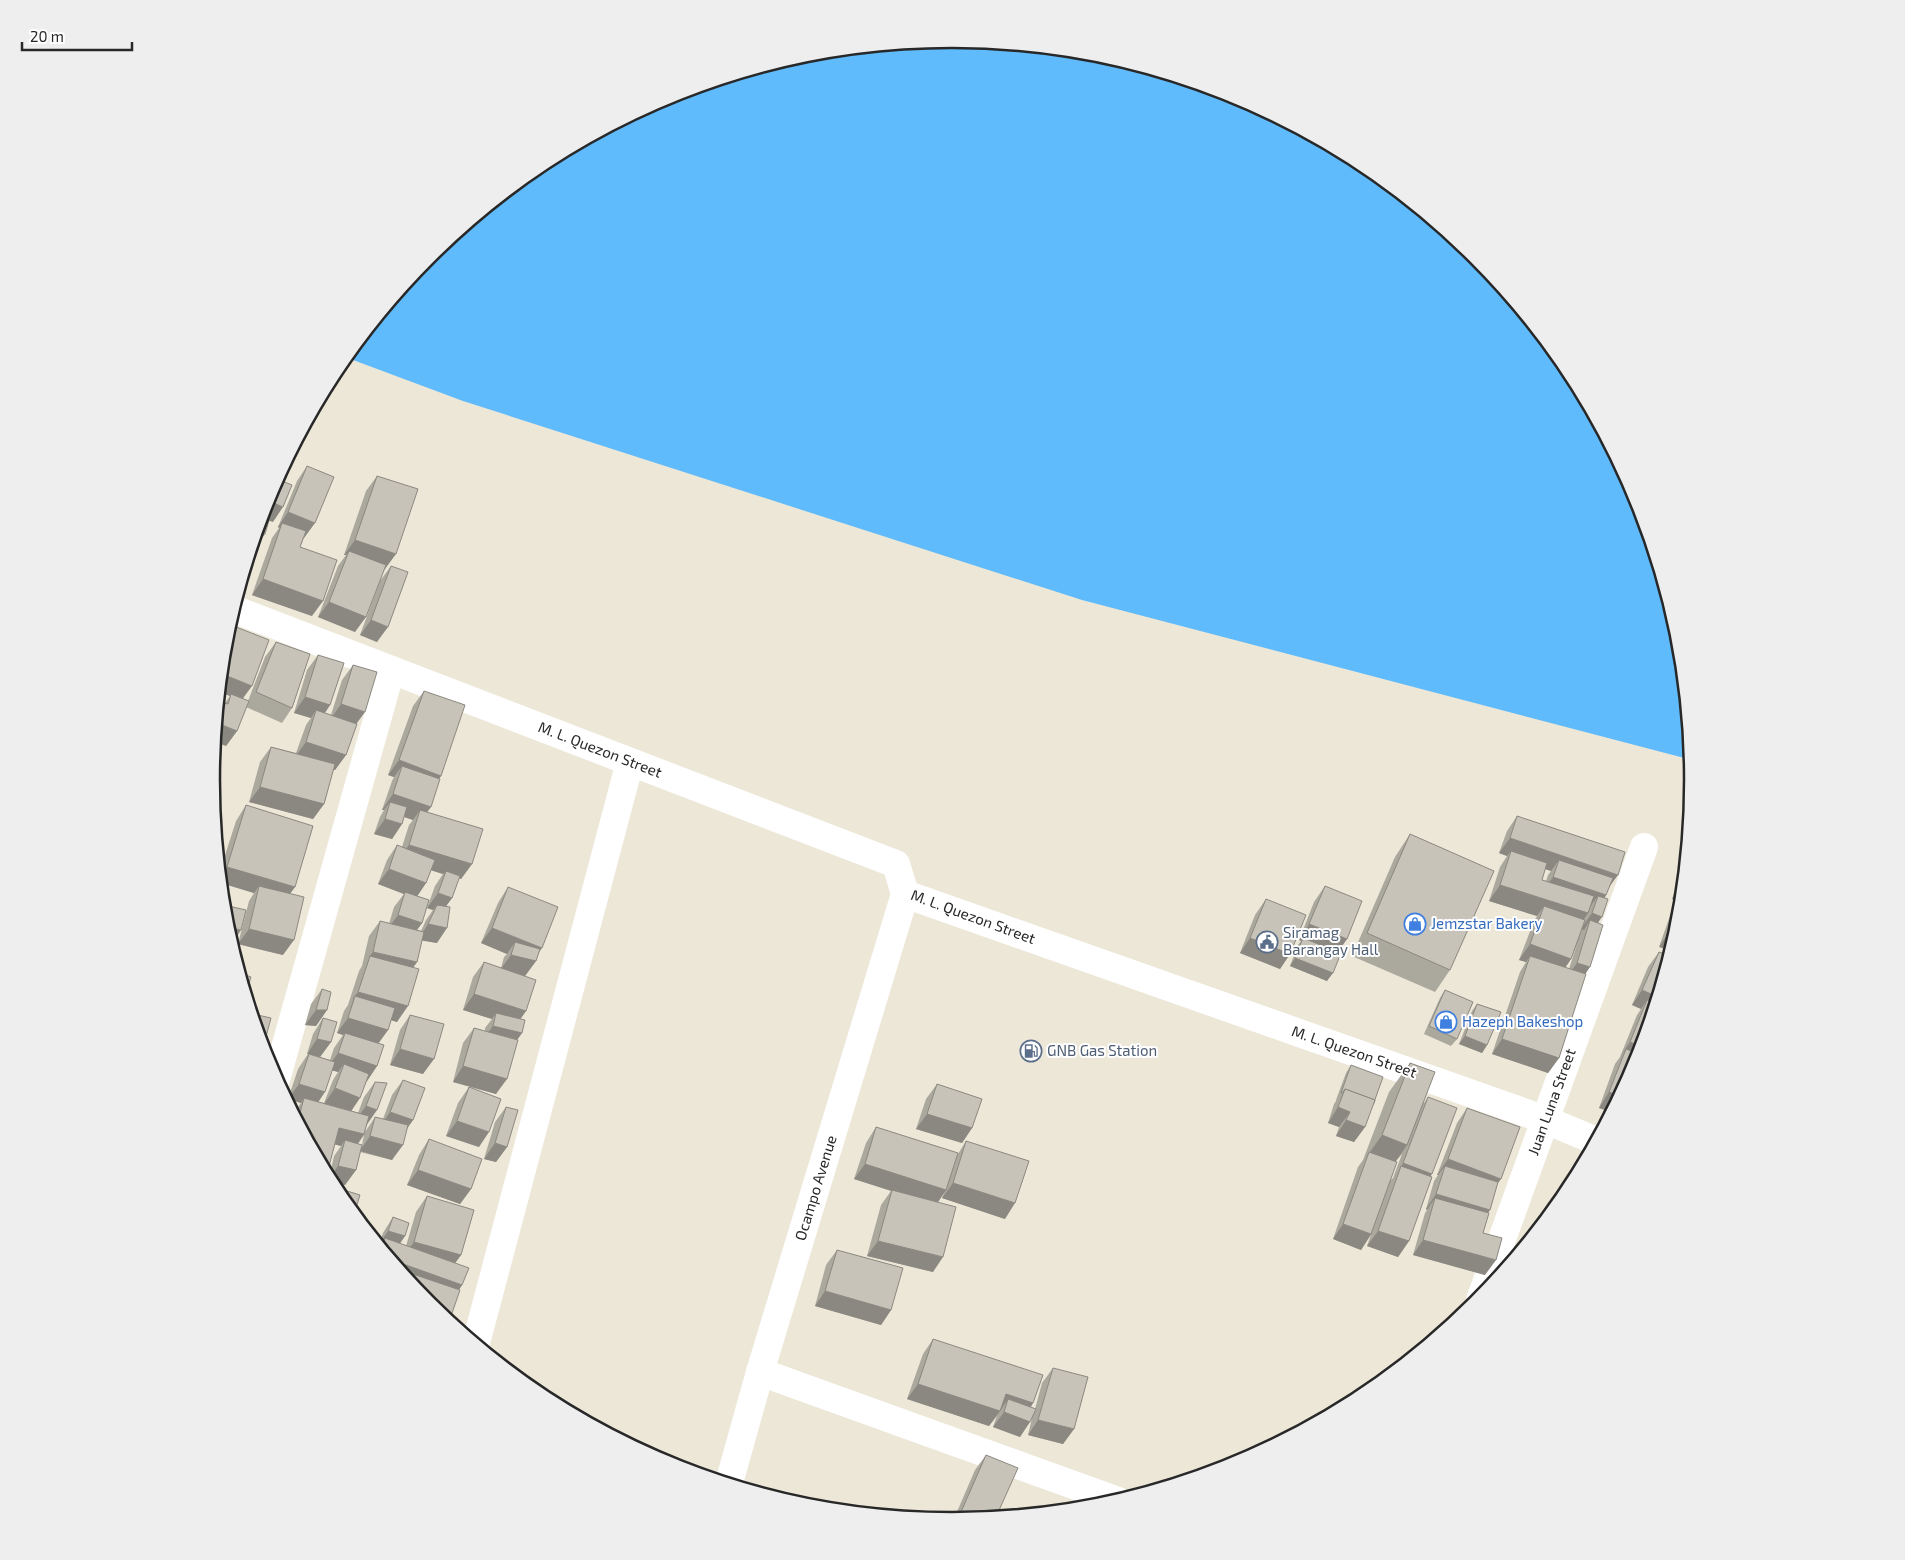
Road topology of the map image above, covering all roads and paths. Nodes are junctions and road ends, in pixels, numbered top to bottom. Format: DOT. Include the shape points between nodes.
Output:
graph roads {
  1 [pos="240,612"];
  2 [pos="390,670"];
  3 [pos="630,762"];
  4 [pos="1644,847"];
  5 [pos="904,894"];
  6 [pos="279,1068"];
  7 [pos="1546,1120"];
  8 [pos="1591,1139"];
  9 [pos="1488,1279"];
  10 [pos="478,1337"];
  11 [pos="760,1372"];
  12 [pos="730,1478"];
  13 [pos="1104,1496"];
  1 -- 2 [label="street, M. L. Quezon Street"];
  2 -- 3 [label="street, M. L. Quezon Street"];
  2 -- 6 [label="street"];
  3 -- 5 [label="street, M. L. Quezon Street" via="896,864"];
  3 -- 10 [label="street"];
  4 -- 7 [label="street, Juan Luna Street"];
  5 -- 7 [label="street, M. L. Quezon Street"];
  5 -- 11 [label="street, Ocampo Avenue"];
  7 -- 8 [label="street, M. L. Quezon Street"];
  7 -- 9 [label="street, Juan Luna Street"];
  11 -- 12 [label="street, Ocampo Avenue"];
  11 -- 13 [label="street"];
}
